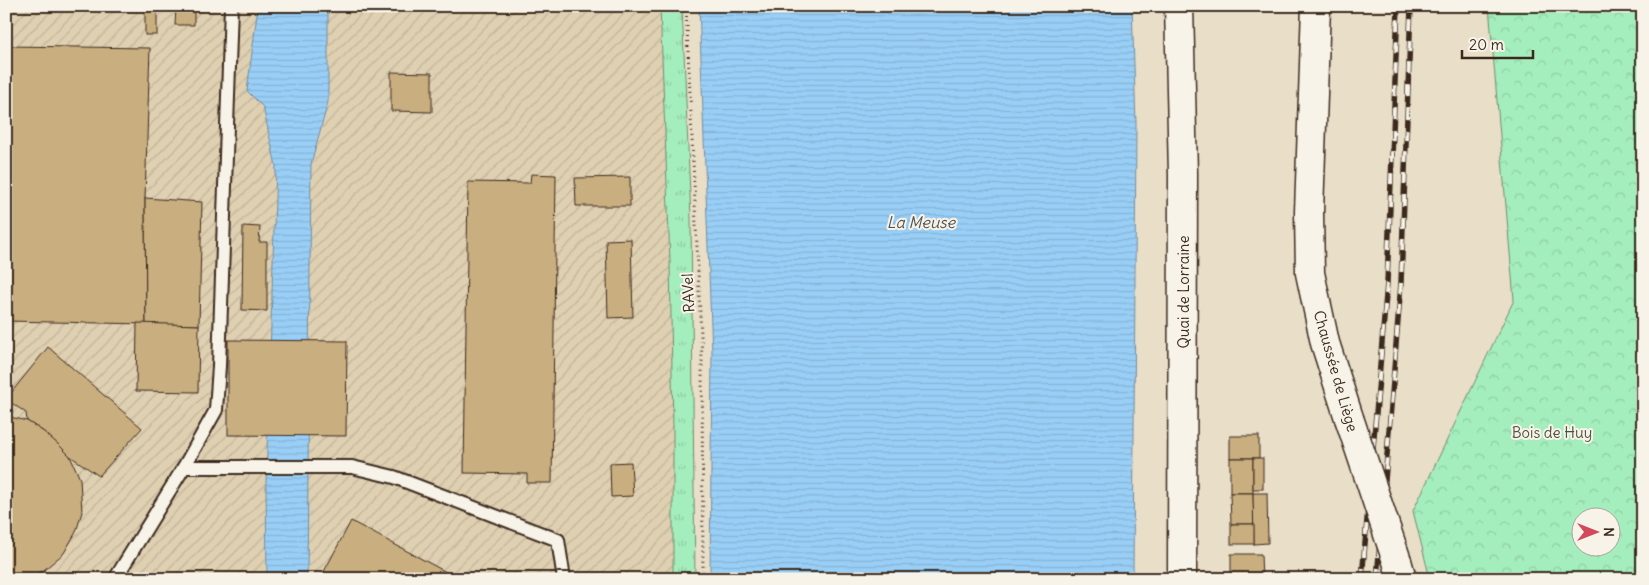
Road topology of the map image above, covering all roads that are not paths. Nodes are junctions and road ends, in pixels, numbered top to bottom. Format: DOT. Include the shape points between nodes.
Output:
graph roads {
  1 [pos="231,6"];
  2 [pos="1179,6"];
  3 [pos="1316,6"];
  4 [pos="184,467"];
  5 [pos="1400,570"];
  6 [pos="115,579"];
  7 [pos="564,579"];
  8 [pos="1182,579"];
  1 -- 4 [label="lane" via="216,410"];
  2 -- 8 [label="main road, Quai de Lorraine"];
  3 -- 5 [label="main road, Chaussée de Liège, bridge" via="1310,273 1325,343"];
  4 -- 6 [label="lane"];
  4 -- 7 [label="lane" via="352,468 394,477 558,540"];
}
